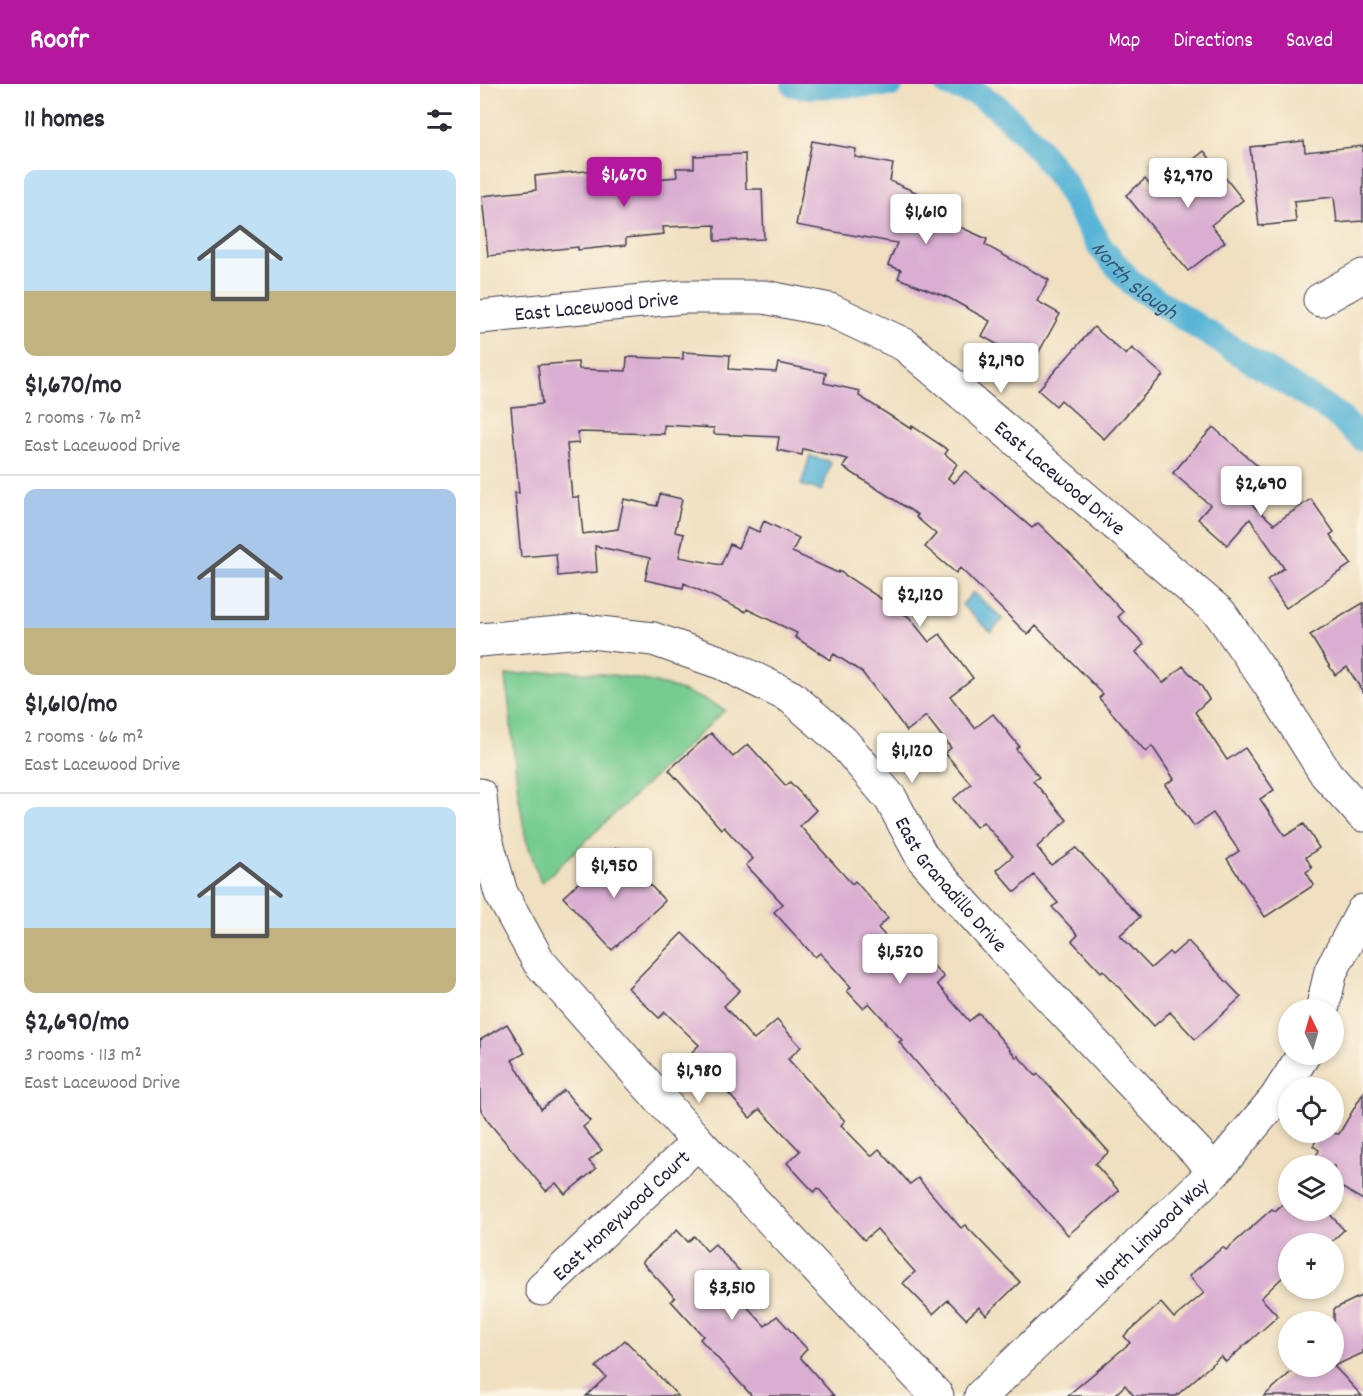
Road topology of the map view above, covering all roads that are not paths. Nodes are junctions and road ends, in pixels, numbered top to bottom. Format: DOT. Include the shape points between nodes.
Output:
graph roads {
  1 [pos="1363,276"];
  2 [pos="1320,300"];
  3 [pos="480,316"];
  4 [pos="480,640"];
  5 [pos="480,795"];
  6 [pos="1363,815"];
  7 [pos="1363,911"];
  8 [pos="1325,999"];
  9 [pos="1297,1065"];
  10 [pos="698,1142"];
  11 [pos="1215,1171"];
  12 [pos="542,1289"];
  13 [pos="937,1396"];
  14 [pos="981,1396"];
  1 -- 2 [label="street"];
  3 -- 6 [label="street, East Lacewood Drive" via="683,297 764,297 830,310 905,345 1220,613 1326,774"];
  4 -- 11 [label="street, East Granadillo Drive" via="582,631 653,639 722,663 791,697 842,741 891,799 922,857 997,942"];
  5 -- 10 [label="street" via="483,828 501,893 539,962"];
  7 -- 8 [label="street" via="1331,971"];
  9 -- 11 [label="street, North Linwood Way" via="1276,1098"];
  10 -- 12 [label="street, East Honeywood Court"];
  10 -- 13 [label="street"];
  11 -- 14 [label="street, North Linwood Way"];
}
